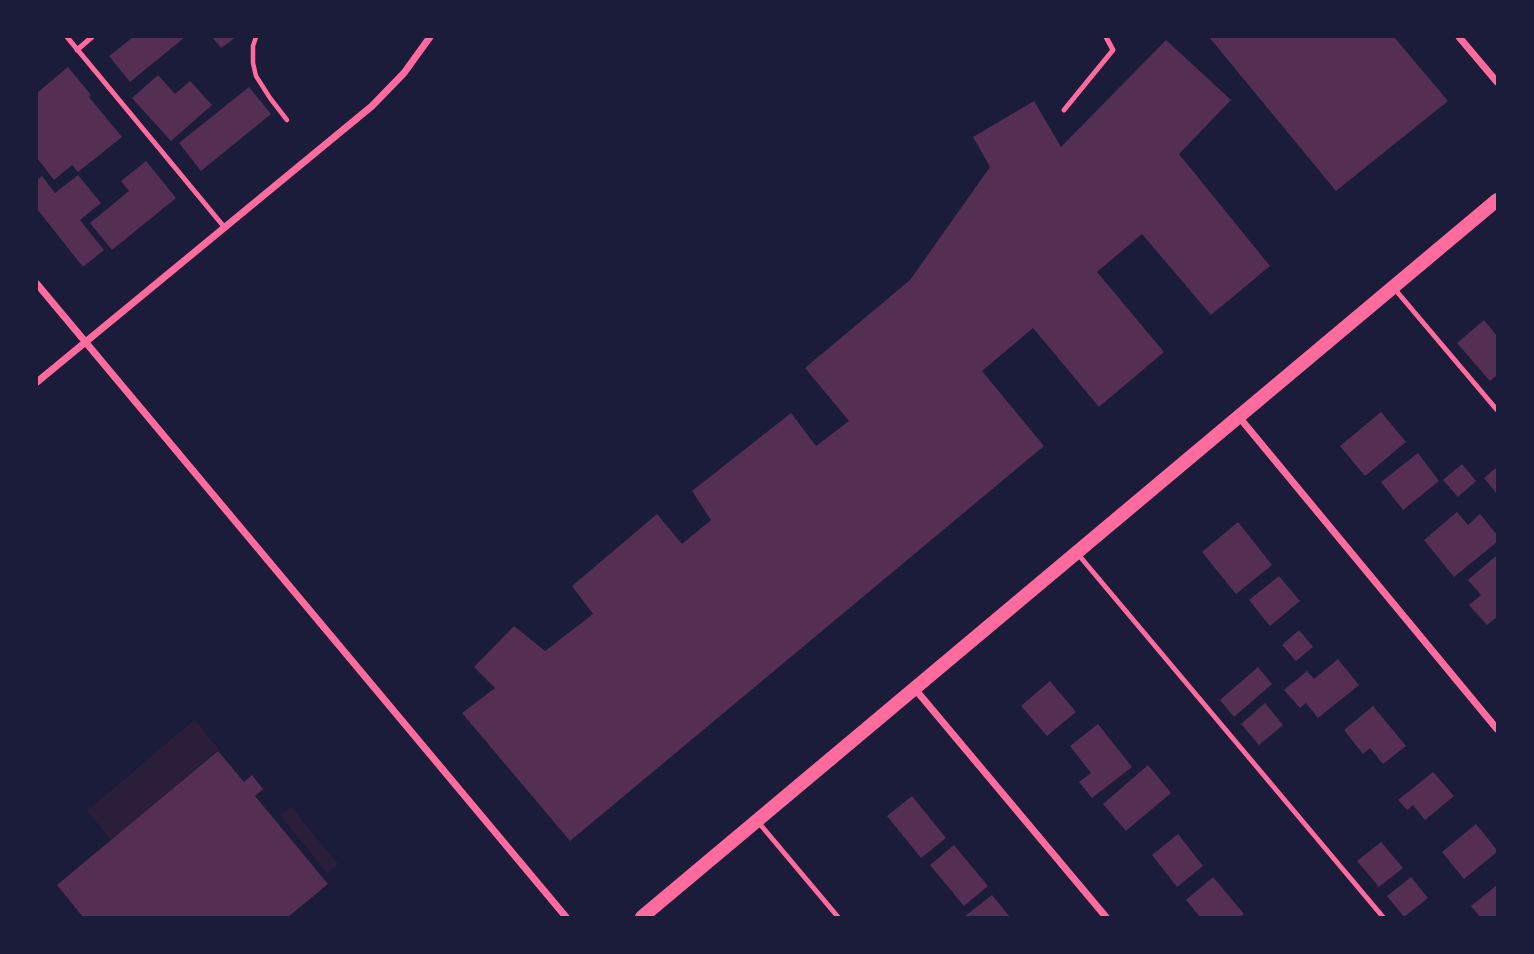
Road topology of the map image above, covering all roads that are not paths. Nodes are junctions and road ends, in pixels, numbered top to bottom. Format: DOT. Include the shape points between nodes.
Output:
graph roads {
  1 [pos="67,37"];
  2 [pos="92,37"];
  3 [pos="430,37"];
  4 [pos="1106,37"];
  5 [pos="1459,37"];
  6 [pos="77,50"];
  7 [pos="1497,82"];
  8 [pos="1064,110"];
  9 [pos="1497,200"];
  10 [pos="225,228"];
  11 [pos="37,284"];
  12 [pos="1393,287"];
  13 [pos="85,342"];
  14 [pos="37,382"];
  15 [pos="1497,410"];
  16 [pos="1239,417"];
  17 [pos="1077,553"];
  18 [pos="915,689"];
  19 [pos="1497,729"];
  20 [pos="758,821"];
  21 [pos="566,917"];
  22 [pos="642,917"];
  23 [pos="838,917"];
  24 [pos="1107,917"];
  25 [pos="1383,917"];
  1 -- 6 [label="lane"];
  2 -- 6 [label="lane"];
  3 -- 10 [label="street" via="404,74 372,106"];
  4 -- 8 [label="lane" via="1113,50"];
  5 -- 7 [label="street"];
  6 -- 10 [label="lane"];
  9 -- 12 [label="main road"];
  10 -- 13 [label="street"];
  11 -- 13 [label="street"];
  12 -- 15 [label="lane"];
  12 -- 16 [label="main road"];
  13 -- 14 [label="street"];
  13 -- 21 [label="street"];
  16 -- 17 [label="main road"];
  16 -- 19 [label="street"];
  17 -- 18 [label="main road"];
  17 -- 25 [label="lane"];
  18 -- 20 [label="main road"];
  18 -- 24 [label="street"];
  20 -- 22 [label="main road"];
  20 -- 23 [label="lane"];
}
